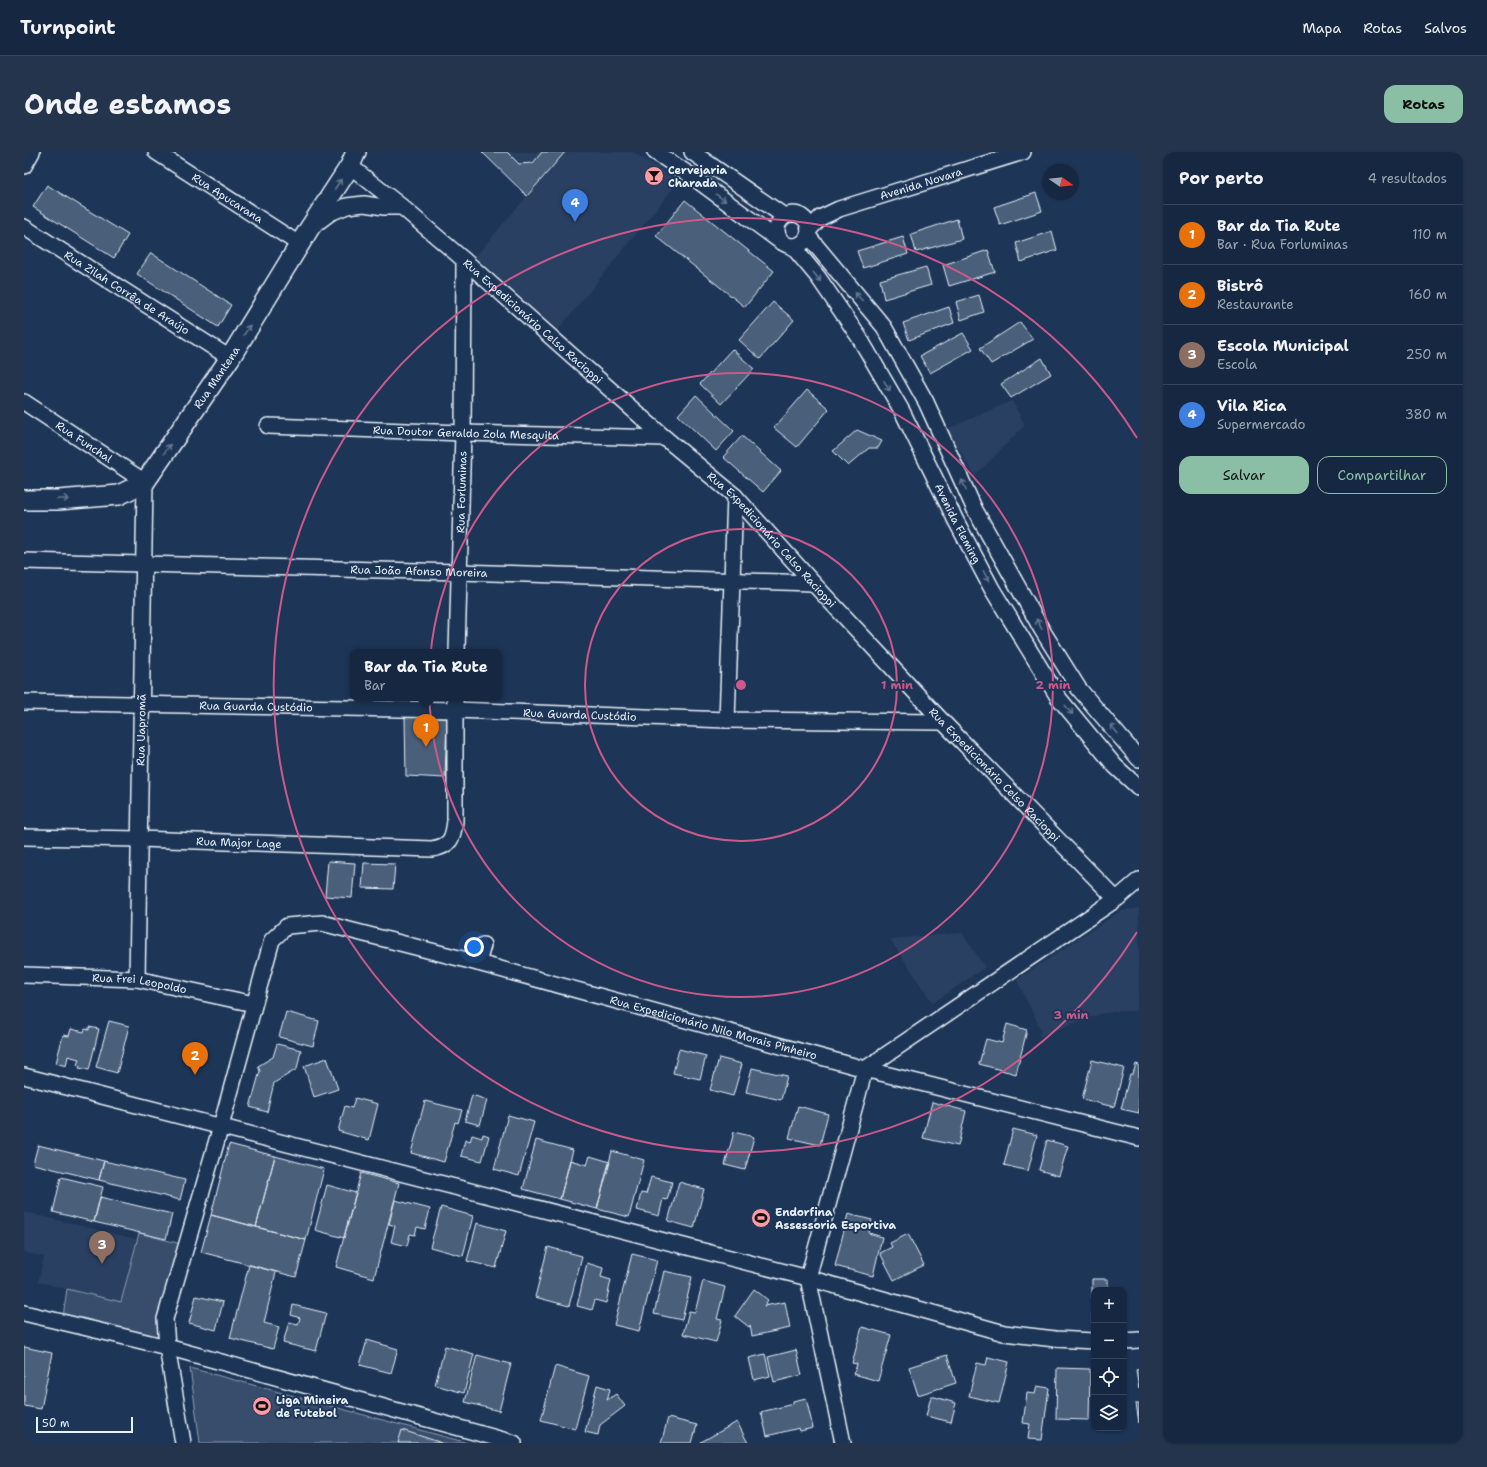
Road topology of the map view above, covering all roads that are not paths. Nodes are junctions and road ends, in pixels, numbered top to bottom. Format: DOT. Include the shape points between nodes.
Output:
graph roads {
  1 [pos="32,152"];
  2 [pos="156,152"];
  3 [pos="655,152"];
  4 [pos="692,152"];
  5 [pos="1023,152"];
  6 [pos="353,159"];
  7 [pos="24,166"];
  8 [pos="402,207"];
  9 [pos="784,216"];
  10 [pos="24,227"];
  11 [pos="807,228"];
  12 [pos="304,236"];
  13 [pos="787,244"];
  14 [pos="464,260"];
  15 [pos="230,358"];
  16 [pos="24,402"];
  17 [pos="268,426"];
  18 [pos="463,433"];
  19 [pos="665,438"];
  20 [pos="144,482"];
  21 [pos="735,496"];
  22 [pos="24,500"];
  23 [pos="975,510"];
  24 [pos="956,521"];
  25 [pos="24,561"];
  26 [pos="143,564"];
  27 [pos="459,572"];
  28 [pos="732,581"];
  29 [pos="813,583"];
  30 [pos="457,649"];
  31 [pos="24,702"];
  32 [pos="141,704"];
  33 [pos="455,704"];
  34 [pos="727,720"];
  35 [pos="943,722"];
  36 [pos="1139,759"];
  37 [pos="1139,788"];
  38 [pos="24,837"];
  39 [pos="139,839"];
  40 [pos="1139,880"];
  41 [pos="1139,895"];
  42 [pos="1117,898"];
  43 [pos="483,945"];
  44 [pos="478,963"];
  45 [pos="24,975"];
  46 [pos="138,979"];
  47 [pos="254,1004"];
  48 [pos="865,1069"];
  49 [pos="24,1076"];
  50 [pos="221,1126"];
  51 [pos="1139,1138"];
  52 [pos="808,1278"];
  53 [pos="24,1313"];
  54 [pos="1139,1340"];
  55 [pos="1091,1341"];
  56 [pos="1127,1341"];
  57 [pos="167,1347"];
  58 [pos="183,1443"];
  59 [pos="514,1443"];
  60 [pos="843,1443"];
  1 -- 7 [label="street"];
  2 -- 12 [label="street, Rua Apucarana"];
  3 -- 13 [label="street, Avenida Fleming, one-way"];
  4 -- 9 [label="street"];
  5 -- 11 [label="street, Avenida Novara" via="839,209"];
  6 -- 8 [label="street, Rua Expedicionário Celso Racioppi"];
  12 -- 6 [label="main road, Rua Mantena, one-way"];
  8 -- 12 [label="street" via="364,204 347,206 330,213"];
  8 -- 14 [label="street, Rua Expedicionário Celso Racioppi"];
  9 -- 11 [label="street" via="797,215"];
  9 -- 13 [label="street" via="777,225 778,237"];
  10 -- 15 [label="street, Rua Zilah Corrêa de Araújo"];
  11 -- 13 [label="street" via="804,242 799,245"];
  23 -- 11 [label="street, Avenida Fleming, one-way" via="926,402 884,327"];
  15 -- 12 [label="main road, Rua Mantena, one-way"];
  13 -- 24 [label="street, Avenida Fleming, one-way" via="818,277 863,344 902,411"];
  14 -- 18 [label="street, Rua Forluminas"];
  14 -- 19 [label="street, Rua Expedicionário Celso Racioppi"];
  20 -- 15 [label="main road, Rua Mantena, one-way"];
  16 -- 20 [label="street, Rua Funchal"];
  17 -- 18 [label="street, Rua Doutor Geraldo Zola Mesquita"];
  18 -- 19 [label="street, Rua Doutor Geraldo Zola Mesquita"];
  18 -- 27 [label="street, Rua Forluminas"];
  19 -- 21 [label="street, Rua Expedicionário Celso Racioppi"];
  22 -- 20 [label="main road, Rua Mantena, one-way" via="119,495"];
  20 -- 26 [label="street, Rua Uapromã"];
  21 -- 28 [label="street"];
  21 -- 29 [label="street, Rua Expedicionário Celso Racioppi"];
  23 -- 24 [label="street"];
  36 -- 23 [label="street, Avenida Fleming, one-way" via="1079,688 1042,630"];
  24 -- 37 [label="street, Avenida Fleming, one-way" via="992,589 1058,697 1115,766"];
  25 -- 26 [label="street, Rua João Afonso Moreira"];
  26 -- 27 [label="street, Rua João Afonso Moreira"];
  26 -- 32 [label="street, Rua Uapromã"];
  27 -- 28 [label="street, Rua João Afonso Moreira"];
  27 -- 30 [label="street, Rua Forluminas"];
  28 -- 29 [label="street, Rua João Afonso Moreira"];
  28 -- 34 [label="street"];
  29 -- 35 [label="street, Rua Expedicionário Celso Racioppi"];
  31 -- 32 [label="street, Rua Guarda Custódio"];
  32 -- 33 [label="street, Rua Guarda Custódio"];
  32 -- 39 [label="street, Rua Uapromã"];
  33 -- 34 [label="street, Rua Guarda Custódio"];
  33 -- 39 [label="street, Rua Major Lage" via="455,820 451,841 443,847"];
  34 -- 35 [label="street, Rua Guarda Custódio"];
  35 -- 42 [label="street, Rua Expedicionário Celso Racioppi"];
  38 -- 39 [label="street, Rua Major Lage"];
  39 -- 46 [label="street, Rua Uapromã"];
  40 -- 42 [label="street"];
  41 -- 42 [label="street"];
  42 -- 48 [label="street"];
  43 -- 44 [label="street"];
  44 -- 47 [label="street, Rua Expedicionário Nilo Morais Pinheiro" via="322,923 287,926 272,940"];
  44 -- 48 [label="street, Rua Expedicionário Nilo Morais Pinheiro"];
  45 -- 46 [label="street, Rua Frei Leopoldo"];
  46 -- 47 [label="street, Rua Frei Leopoldo"];
  47 -- 50 [label="street"];
  48 -- 51 [label="street, Rua Expedicionário Nilo Morais Pinheiro"];
  48 -- 52 [label="street"];
  49 -- 50 [label="street"];
  50 -- 52 [label="street"];
  50 -- 57 [label="street" via="165,1319"];
  52 -- 55 [label="street" via="1004,1333"];
  52 -- 60 [label="street"];
  53 -- 57 [label="street"];
  54 -- 56 [label="street"];
  57 -- 58 [label="street"];
  57 -- 59 [label="street"];
}
